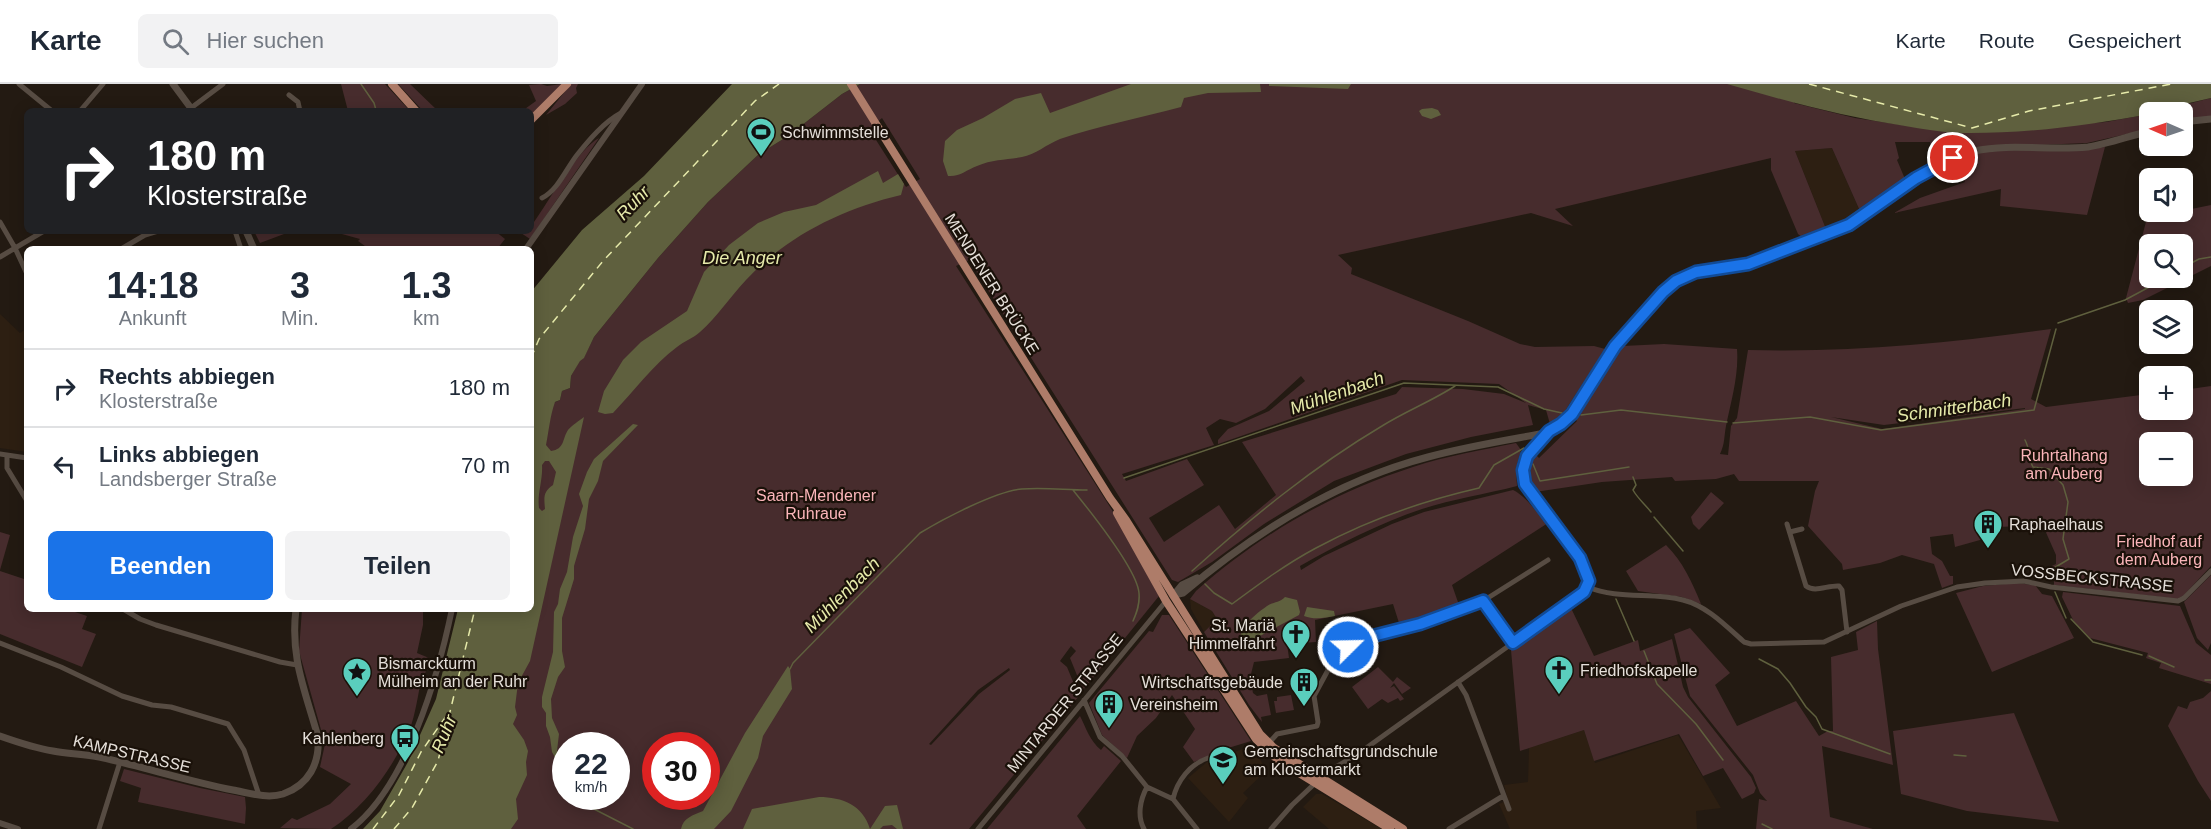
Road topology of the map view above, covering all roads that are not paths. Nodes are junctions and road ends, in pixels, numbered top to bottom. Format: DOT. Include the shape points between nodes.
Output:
graph roads {
  1 [pos="19,84"];
  2 [pos="103,84"];
  3 [pos="173,84"];
  4 [pos="223,84"];
  5 [pos="392,84"];
  6 [pos="567,84"];
  7 [pos="642,84"];
  8 [pos="851,84"];
  9 [pos="290,95"];
  10 [pos="48,108"];
  11 [pos="83,108"];
  12 [pos="190,108"];
  13 [pos="193,108"];
  14 [pos="299,108"];
  15 [pos="413,108"];
  16 [pos="621,113"];
  17 [pos="534,118"];
  18 [pos="2211,119"];
  19 [pos="2193,121"];
  20 [pos="2139,134"];
  21 [pos="542,198"];
  22 [pos="0,222"];
  23 [pos="39,234"];
  24 [pos="148,234"];
  25 [pos="126,246"];
  26 [pos="527,246"];
  27 [pos="15,248"];
  28 [pos="0,257"];
  29 [pos="24,268"];
  30 [pos="1549,431"];
  31 [pos="1533,435"];
  32 [pos="1533,448"];
  33 [pos="3,455"];
  34 [pos="24,458"];
  35 [pos="24,496"];
  36 [pos="1110,498"];
  37 [pos="1787,524"];
  38 [pos="1802,529"];
  39 [pos="1790,532"];
  40 [pos="1548,560"];
  41 [pos="2211,571"];
  42 [pos="1588,587"];
  43 [pos="1174,595"];
  44 [pos="1166,601"];
  45 [pos="1483,601"];
  46 [pos="128,612"];
  47 [pos="296,612"];
  48 [pos="451,612"];
  49 [pos="1847,632"];
  50 [pos="0,643"];
  51 [pos="1513,643"];
  52 [pos="297,665"];
  53 [pos="1458,682"];
  54 [pos="1084,700"];
  55 [pos="0,736"];
  56 [pos="1266,745"];
  57 [pos="1208,758"];
  58 [pos="120,762"];
  59 [pos="1318,780"];
  60 [pos="1147,787"];
  61 [pos="259,795"];
  62 [pos="1503,796"];
  63 [pos="1173,799"];
  64 [pos="1509,809"];
  65 [pos="0,823"];
  66 [pos="18,829"];
  67 [pos="99,829"];
  68 [pos="351,829"];
  69 [pos="978,829"];
  70 [pos="1144,829"];
  71 [pos="1197,829"];
  72 [pos="1271,829"];
  73 [pos="1390,829"];
  74 [pos="1403,829"];
  75 [pos="1449,829"];
  1 -- 10 [label="street"];
  2 -- 11 [label="street"];
  3 -- 12 [label="main road"];
  4 -- 13 [label="street"];
  5 -- 15 [label="main road"];
  6 -- 17 [label="main road"];
  7 -- 16 [label="street"];
  8 -- 36 [label="main road, MENDENER BRÜCKE"];
  9 -- 14 [label="street"];
  16 -- 21 [label="street" via="611,118 578,154 550,194"];
  16 -- 26 [label="street"];
  18 -- 19 [label="main road"];
  20 -- 30 [label="main road, MINTARDER STRASSE" via="2088,147 1999,148 1964,154 1916,178 1842,228 1748,264 1684,276 1663,292 1625,333 1572,414"];
  22 -- 27 [label="street"];
  23 -- 27 [label="street"];
  24 -- 25 [label="street"];
  27 -- 28 [label="street"];
  27 -- 29 [label="street"];
  30 -- 31 [label="main road, MINTARDER STRASSE"];
  30 -- 32 [label="street"];
  31 -- 32 [label="street"];
  31 -- 43 [label="main road, MINTARDER STRASSE" via="1426,457 1366,478 1269,527 1208,572 1182,585"];
  32 -- 42 [label="street" via="1525,463 1525,484 1580,558"];
  33 -- 34 [label="street"];
  33 -- 35 [label="street"];
  36 -- 43 [label="main road, MENDENER BRÜCKE"];
  36 -- 44 [label="main road, MENDENER BRÜCKE"];
  37 -- 39 [label="street"];
  38 -- 39 [label="street"];
  39 -- 49 [label="street" via="1806,586 1812,590 1839,586 1842,590"];
  40 -- 45 [label="street"];
  41 -- 49 [label="street, VOSSBECKSTRASSE" via="2178,601 2024,581 1957,587 1901,606"];
  42 -- 49 [label="street, VOSSBECKSTRASSE" via="1608,594 1684,600 1705,610 1751,644 1816,643"];
  42 -- 51 [label="street"];
  43 -- 44 [label="main road, MINTARDER STRASSE"];
  43 -- 56 [label="main road, MENDENER BRÜCKE"];
  44 -- 54 [label="street, MINTARDER STRASSE"];
  44 -- 56 [label="main road, MENDENER BRÜCKE" via="1248,729"];
  45 -- 51 [label="street"];
  45 -- 56 [label="street" via="1348,647 1334,659 1314,696 1317,726 1277,734"];
  46 -- 52 [label="street" via="156,625"];
  47 -- 52 [label="main road"];
  48 -- 68 [label="street" via="418,727 376,805"];
  50 -- 61 [label="street" via="122,696 228,724 244,750"];
  51 -- 53 [label="street"];
  52 -- 61 [label="main road" via="318,737 318,758 299,786 276,795"];
  53 -- 59 [label="street"];
  53 -- 62 [label="street"];
  54 -- 60 [label="street" via="1100,737 1122,756"];
  54 -- 69 [label="street, MINTARDER STRASSE"];
  55 -- 58 [label="main road, KAMPSTRASSE" via="37,748"];
  56 -- 59 [label="main road"];
  57 -- 63 [label="street" via="1181,780"];
  58 -- 61 [label="main road, KAMPSTRASSE"];
  58 -- 67 [label="street"];
  59 -- 72 [label="street"];
  59 -- 73 [label="main road"];
  59 -- 74 [label="main road"];
  60 -- 63 [label="street"];
  60 -- 70 [label="street" via="1139,816"];
  62 -- 64 [label="street"];
  62 -- 75 [label="street"];
  63 -- 71 [label="street"];
  65 -- 66 [label="street"];
}
